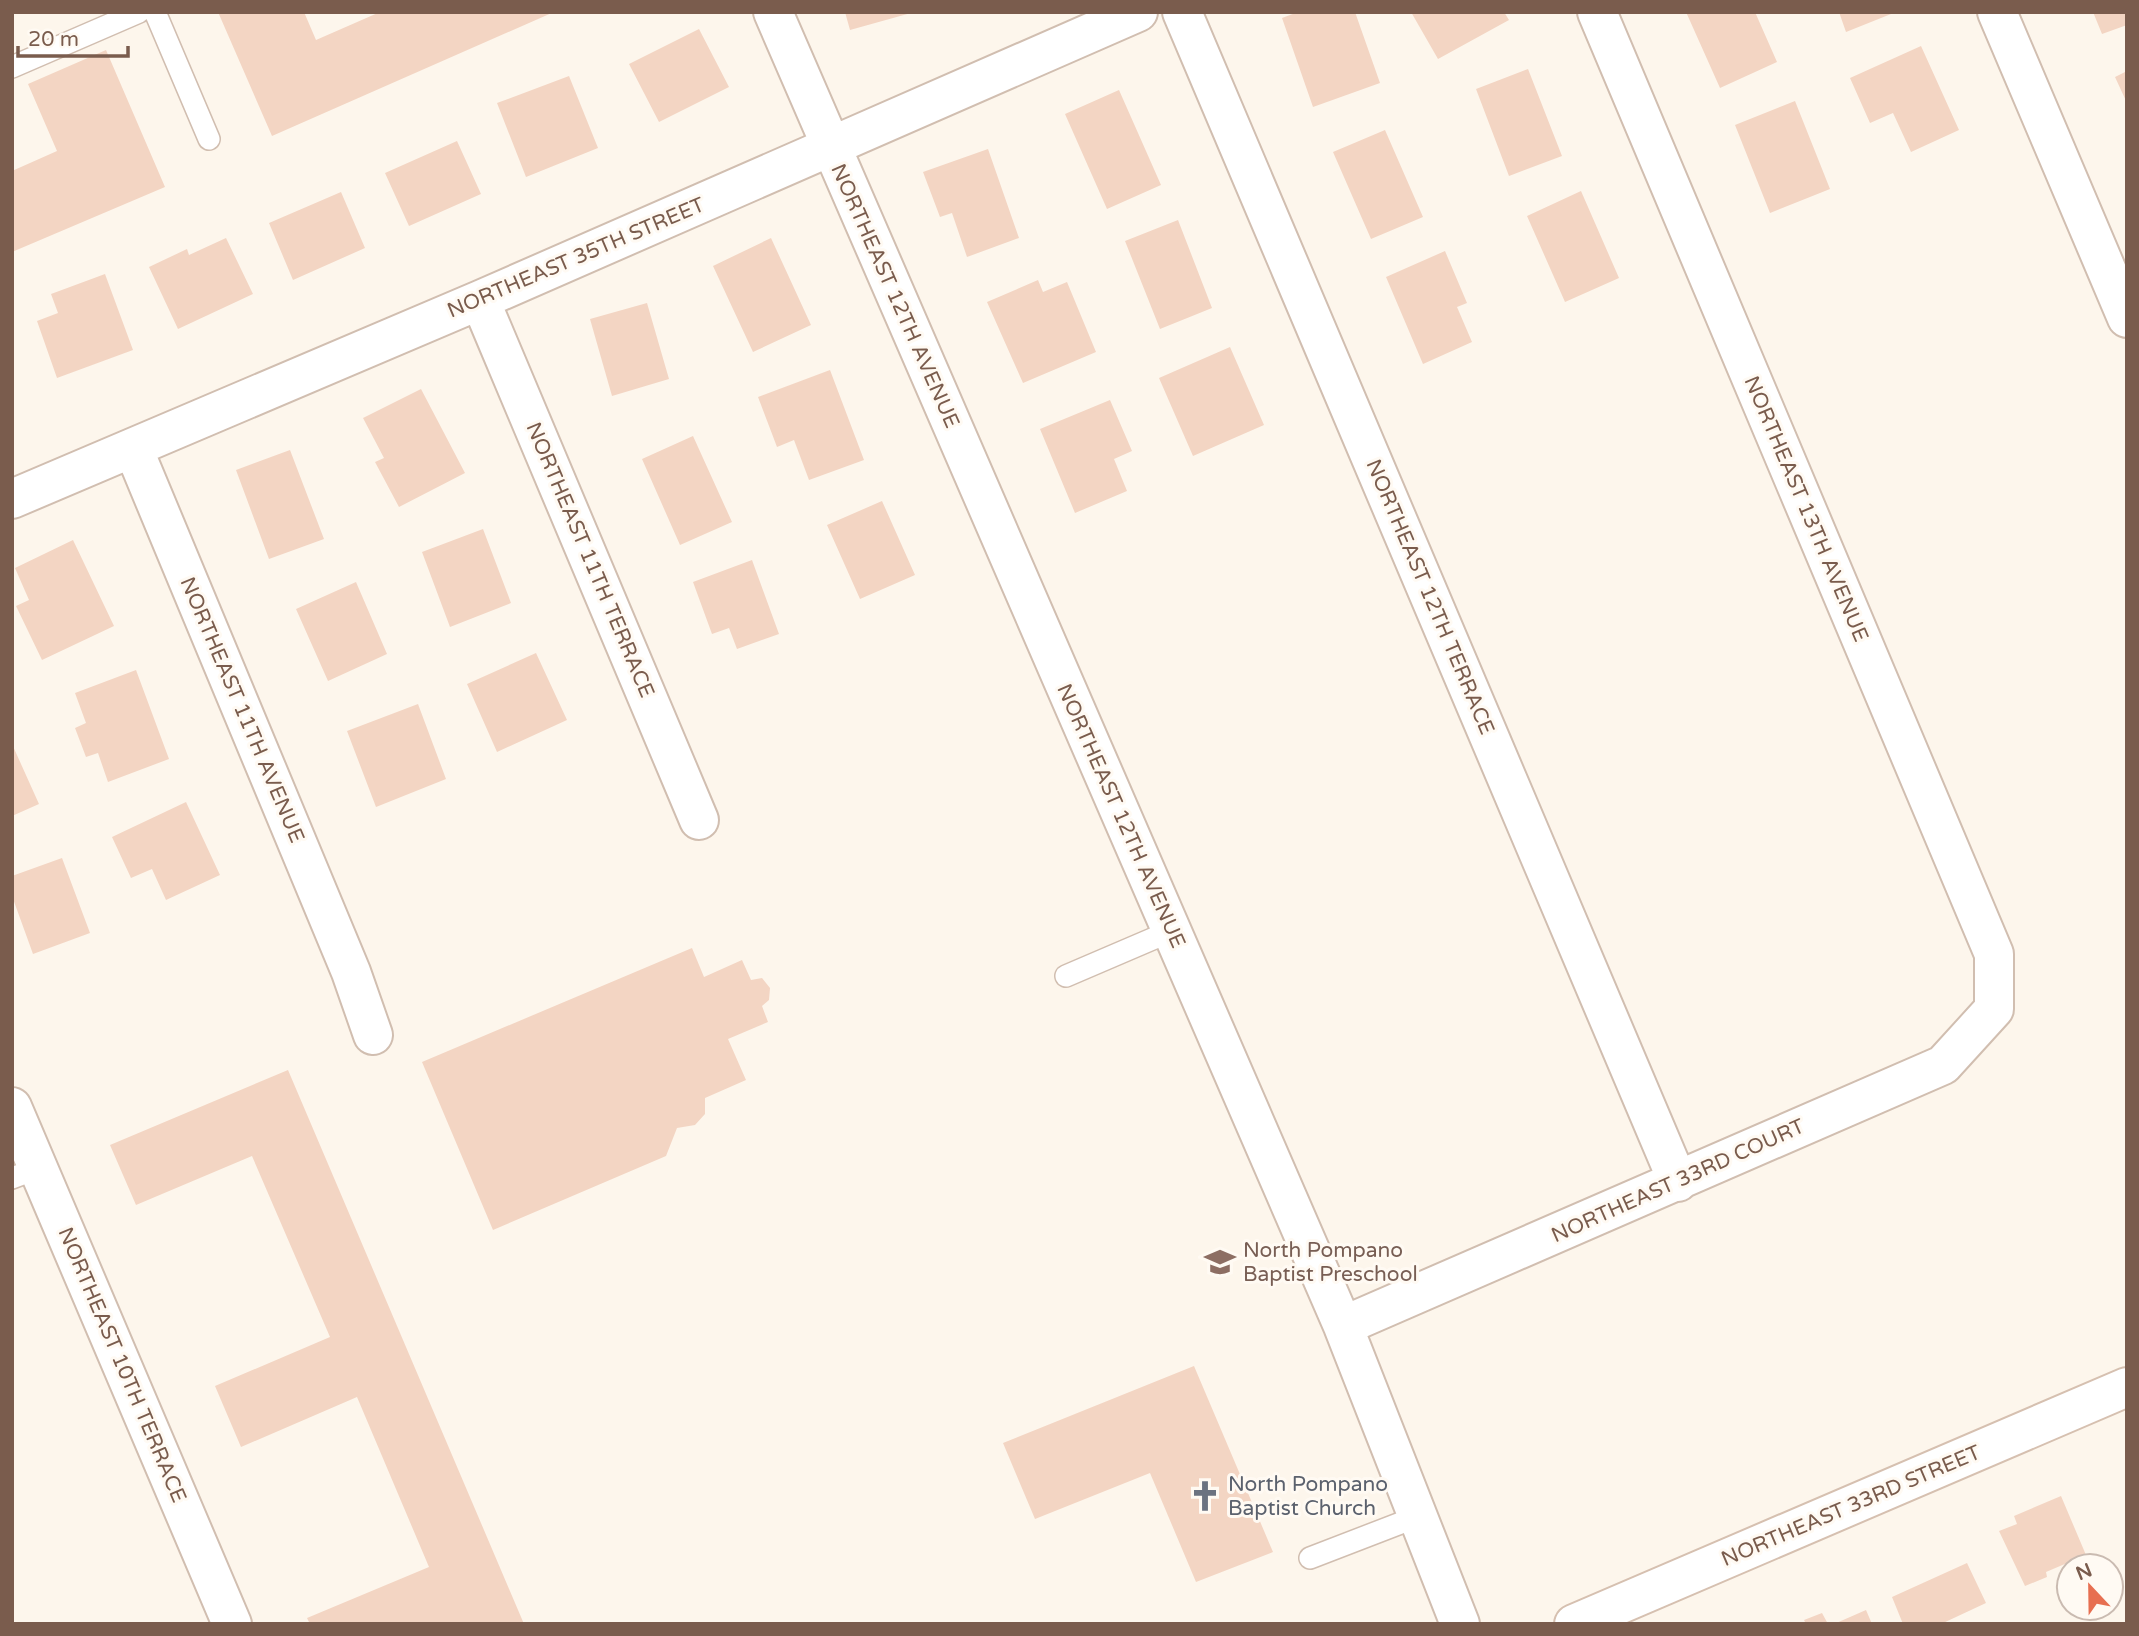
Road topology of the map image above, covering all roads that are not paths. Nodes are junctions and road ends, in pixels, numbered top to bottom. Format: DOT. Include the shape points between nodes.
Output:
graph roads {
  1 [pos="139,12"];
  2 [pos="155,12"];
  3 [pos="773,12"];
  4 [pos="1138,12"];
  5 [pos="1182,12"];
  6 [pos="1597,12"];
  7 [pos="1997,12"];
  8 [pos="12,66"];
  9 [pos="209,139"];
  10 [pos="830,148"];
  11 [pos="480,300"];
  12 [pos="2127,318"];
  13 [pos="133,448"];
  14 [pos="12,499"];
  15 [pos="699,820"];
  16 [pos="1171,931"];
  17 [pos="1066,975"];
  18 [pos="1994,1009"];
  19 [pos="373,1035"];
  20 [pos="12,1107"];
  21 [pos="25,1173"];
  22 [pos="1678,1182"];
  23 [pos="1343,1326"];
  24 [pos="2127,1387"];
  25 [pos="1419,1516"];
  26 [pos="1310,1558"];
  27 [pos="232,1624"];
  28 [pos="1460,1624"];
  29 [pos="1574,1624"];
  1 -- 8 [label="lane"];
  2 -- 9 [label="lane"];
  3 -- 10 [label="street, NORTHEAST 12TH AVENUE"];
  4 -- 10 [label="street, NORTHEAST 35TH STREET"];
  5 -- 22 [label="street, NORTHEAST 12TH TERRACE"];
  6 -- 18 [label="street, NORTHEAST 13TH AVENUE" via="1994,954"];
  7 -- 12 [label="street"];
  10 -- 11 [label="street, NORTHEAST 35TH STREET"];
  10 -- 16 [label="street, NORTHEAST 12TH AVENUE"];
  11 -- 13 [label="street, NORTHEAST 35TH STREET"];
  11 -- 15 [label="street, NORTHEAST 11TH TERRACE"];
  13 -- 14 [label="street, NORTHEAST 35TH STREET"];
  13 -- 19 [label="street, NORTHEAST 11TH AVENUE"];
  16 -- 17 [label="lane"];
  16 -- 23 [label="street, NORTHEAST 12TH AVENUE"];
  18 -- 22 [label="street, NORTHEAST 33RD COURT" via="1943,1065"];
  20 -- 21 [label="street, NORTHEAST 10TH TERRACE"];
  21 -- 27 [label="street, NORTHEAST 10TH TERRACE"];
  22 -- 23 [label="street, NORTHEAST 33RD COURT"];
  23 -- 25 [label="street, NORTHEAST 12TH AVENUE"];
  24 -- 29 [label="street, NORTHEAST 33RD STREET"];
  25 -- 26 [label="lane"];
  25 -- 28 [label="street, NORTHEAST 12TH AVENUE"];
}
